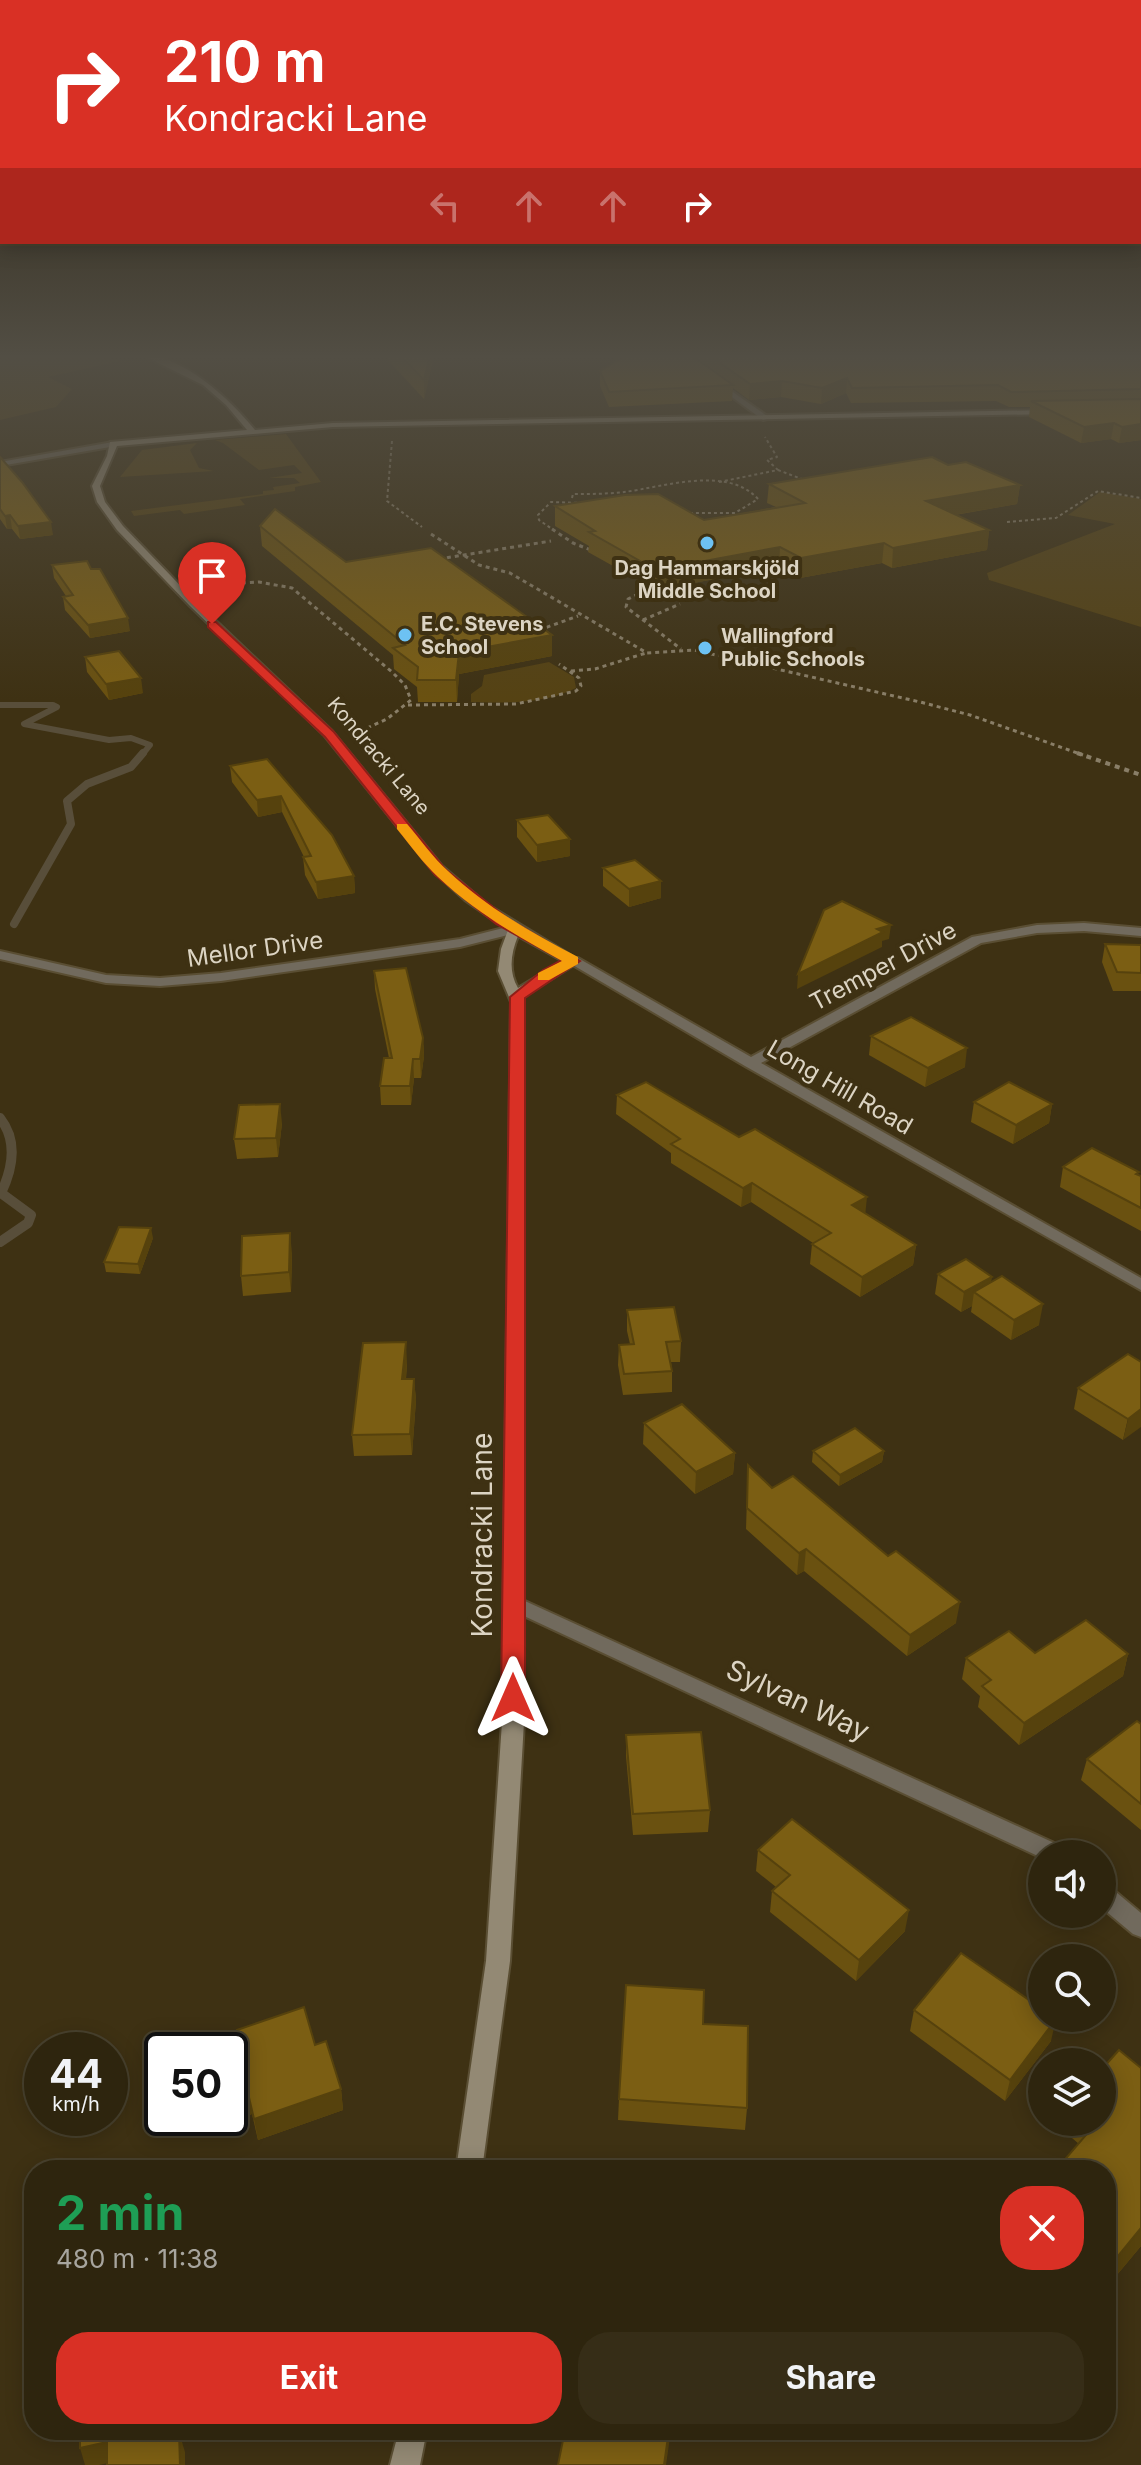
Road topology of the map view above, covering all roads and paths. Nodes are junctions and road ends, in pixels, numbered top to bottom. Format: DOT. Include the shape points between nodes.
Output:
graph roads {
  1 [pos="103,470"];
  2 [pos="390,470"];
  3 [pos="778,470"];
  4 [pos="718,482"];
  5 [pos="814,485"];
  6 [pos="572,498"];
  7 [pos="1141,498"];
  8 [pos="582,503"];
  9 [pos="676,511"];
  10 [pos="1007,522"];
  11 [pos="422,527"];
  12 [pos="431,534"];
  13 [pos="551,541"];
  14 [pos="593,551"];
  15 [pos="464,555"];
  16 [pos="434,559"];
  17 [pos="442,559"];
  18 [pos="451,565"];
  19 [pos="193,584"];
  20 [pos="638,594"];
  21 [pos="680,604"];
  22 [pos="580,615"];
  23 [pos="643,620"];
  24 [pos="529,634"];
  25 [pos="681,649"];
  26 [pos="647,653"];
  27 [pos="559,664"];
  28 [pos="571,671"];
  29 [pos="407,705"];
  30 [pos="354,733"];
  31 [pos="1141,775"];
  32 [pos="515,929"];
  33 [pos="1141,932"];
  34 [pos="0,955"];
  35 [pos="573,961"];
  36 [pos="518,994"];
  37 [pos="750,1063"];
  38 [pos="1141,1285"];
  39 [pos="514,1603"];
  40 [pos="1028,1841"];
  41 [pos="1116,1906"];
  42 [pos="1141,1927"];
  43 [pos="471,2160"];
  44 [pos="411,2440"];
  45 [pos="405,2465"];
  1 -- 32 [label="main road, Kondracki Lane" via="96,483 112,516 187,599 329,734 440,872"];
  2 -- 11 [label="path" via="387,501"];
  3 -- 4 [label="path"];
  3 -- 5 [label="path"];
  4 -- 6 [label="path"];
  4 -- 9 [label="path" via="742,486 758,499 744,509 714,515"];
  7 -- 10 [label="path" via="1098,491 1056,518"];
  8 -- 14 [label="path" via="551,502 539,520"];
  12 -- 15 [label="path"];
  13 -- 15 [label="path"];
  15 -- 17 [label="path"];
  15 -- 22 [label="path" via="510,573"];
  16 -- 17 [label="path"];
  17 -- 18 [label="path"];
  19 -- 29 [label="path" via="252,581 292,588 405,685 411,694"];
  20 -- 23 [label="path" via="625,603"];
  21 -- 23 [label="path"];
  22 -- 24 [label="path"];
  22 -- 26 [label="path"];
  23 -- 25 [label="path"];
  25 -- 26 [label="path"];
  25 -- 31 [label="path" via="970,715"];
  26 -- 28 [label="path"];
  27 -- 28 [label="path"];
  28 -- 29 [label="path" via="581,686 565,695 516,704"];
  29 -- 30 [label="path"];
  32 -- 34 [label="street, Mellor Drive" via="460,943 160,982 106,979"];
  32 -- 35 [label="main road, Long Hill Road"];
  32 -- 36 [label="main road, Kondracki Lane" via="505,955 508,983"];
  33 -- 37 [label="street, Tremper Drive" via="1037,929 977,940"];
  35 -- 36 [label="main road"];
  35 -- 37 [label="street, Long Hill Road"];
  36 -- 39 [label="main road, Kondracki Lane"];
  37 -- 38 [label="street, Long Hill Road"];
  39 -- 40 [label="street, Sylvan Way"];
  39 -- 43 [label="main road, Kondracki Lane" via="504,1886"];
  41 -- 42 [label="street"];
  44 -- 45 [label="main road"];
}
